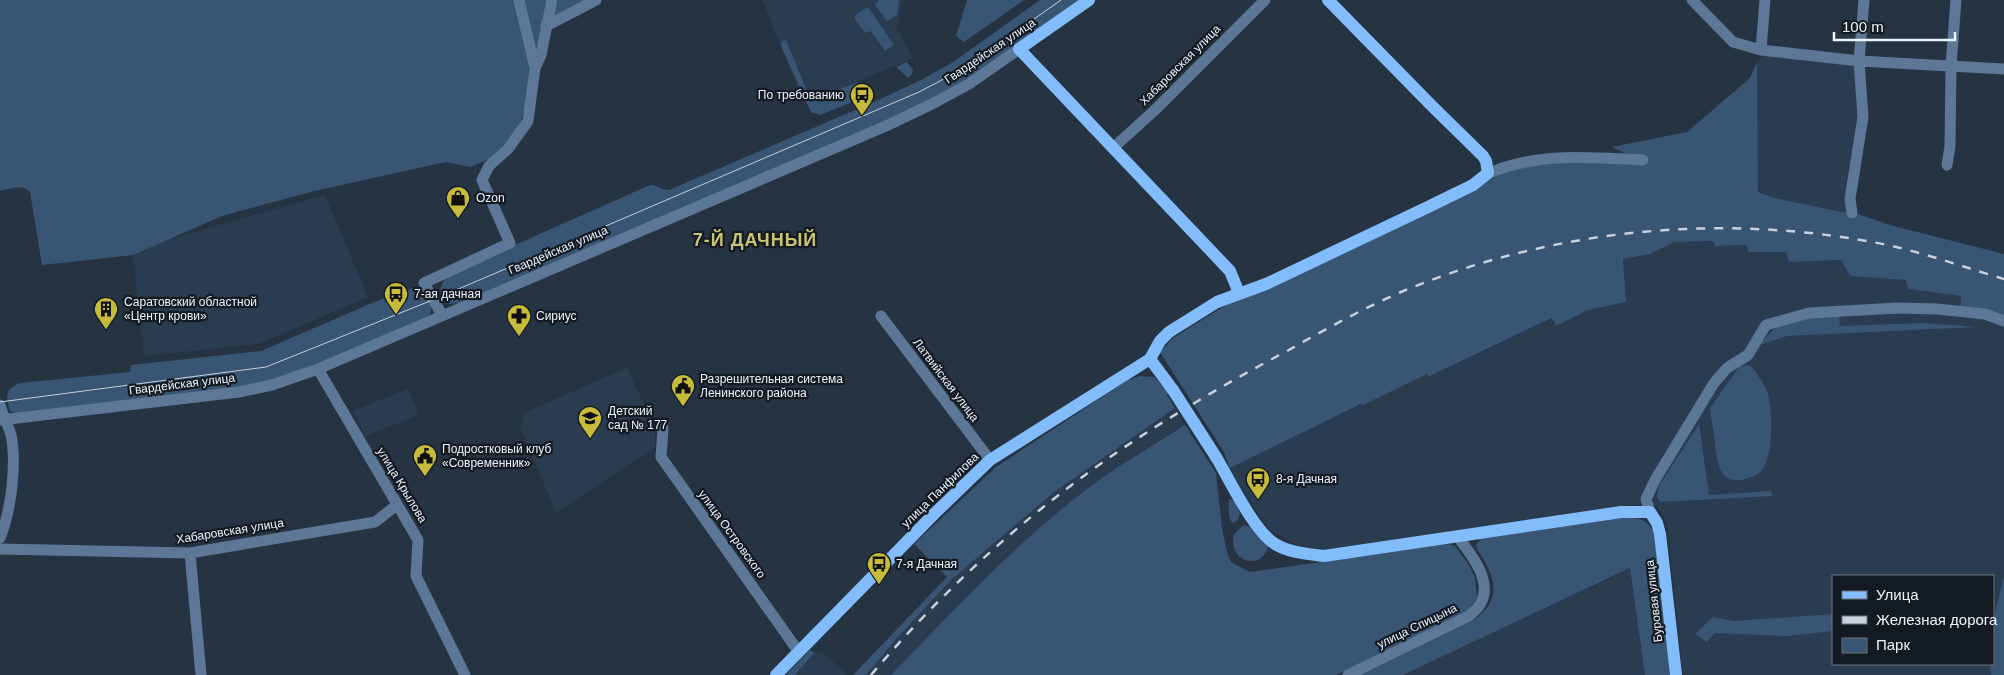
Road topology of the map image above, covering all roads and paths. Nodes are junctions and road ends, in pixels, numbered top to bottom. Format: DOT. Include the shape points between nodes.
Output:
graph roads {
  1 [pos="519,0"];
  2 [pos="552,0"];
  3 [pos="596,0"];
  4 [pos="1089,0"];
  5 [pos="1265,0"];
  6 [pos="1328,0"];
  7 [pos="1692,0"];
  8 [pos="1765,0"];
  9 [pos="1864,0"];
  10 [pos="1956,0"];
  11 [pos="546,26"];
  12 [pos="1019,49"];
  13 [pos="1761,50"];
  14 [pos="1859,61"];
  15 [pos="1952,66"];
  16 [pos="534,68"];
  17 [pos="2004,69"];
  18 [pos="1114,148"];
  19 [pos="1642,160"];
  20 [pos="1947,165"];
  21 [pos="1488,174"];
  22 [pos="1852,213"];
  23 [pos="1239,293"];
  24 [pos="442,315"];
  25 [pos="881,316"];
  26 [pos="2004,321"];
  27 [pos="1150,359"];
  28 [pos="318,369"];
  29 [pos="0,406"];
  30 [pos="2,420"];
  31 [pos="663,428"];
  32 [pos="990,460"];
  33 [pos="397,506"];
  34 [pos="1650,512"];
  35 [pos="1458,537"];
  36 [pos="0,538"];
  37 [pos="0,549"];
  38 [pos="190,554"];
  39 [pos="798,651"];
  40 [pos="201,675"];
  41 [pos="465,675"];
  42 [pos="776,675"];
  43 [pos="1348,675"];
  44 [pos="1676,675"];
  1 -- 16 [label="street"];
  2 -- 11 [label="street"];
  3 -- 11 [label="street"];
  4 -- 12 [label="main road, Гвардейская улица"];
  5 -- 18 [label="street, Хабаровская улица"];
  6 -- 21 [label="main road" via="1483,156"];
  7 -- 13 [label="street" via="1733,42"];
  8 -- 13 [label="street"];
  9 -- 14 [label="street"];
  10 -- 15 [label="street"];
  11 -- 16 [label="street" via="541,55"];
  12 -- 18 [label="main road"];
  12 -- 24 [label="street, Гвардейская улица" via="969,84 894,122"];
  13 -- 14 [label="street"];
  14 -- 15 [label="street"];
  14 -- 22 [label="street" via="1863,118 1850,199"];
  15 -- 17 [label="street"];
  15 -- 20 [label="street"];
  16 -- 24 [label="street" via="528,121 508,149 489,166 482,180 510,243 424,283"];
  18 -- 23 [label="main road" via="1230,271"];
  19 -- 21 [label="street" via="1574,156 1504,167"];
  21 -- 23 [label="main road" via="1428,207 1266,284"];
  23 -- 27 [label="main road" via="1169,332"];
  24 -- 28 [label="street, Гвардейская улица"];
  25 -- 32 [label="street, Латвийская улица"];
  26 -- 34 [label="street" via="1985,314 1897,308 1809,313 1766,325 1748,355 1727,368 1704,399 1654,480 1646,499"];
  27 -- 32 [label="main road, улица Панфилова"];
  27 -- 35 [label="main road, bridge" via="1173,390 1257,525 1275,543 1290,550 1324,556"];
  28 -- 30 [label="street, Гвардейская улица" via="272,385 239,392"];
  28 -- 33 [label="street, улица Крылова"];
  29 -- 30 [label="street"];
  30 -- 36 [label="street" via="11,437 13,470 6,522"];
  31 -- 39 [label="street, улица Островского" via="661,457"];
  32 -- 39 [label="main road, улица Панфилова"];
  33 -- 38 [label="street, Хабаровская улица" via="375,522"];
  33 -- 41 [label="street, улица Крылова" via="418,540 416,576"];
  34 -- 35 [label="main road" via="1621,512"];
  34 -- 44 [label="main road, Буровая улица" via="1657,523 1662,549"];
  35 -- 43 [label="street, улица Спицына" via="1480,570 1484,596 1479,608 1469,616"];
  37 -- 38 [label="street, Хабаровская улица"];
  38 -- 40 [label="street"];
  39 -- 42 [label="main road, улица Панфилова"];
}
